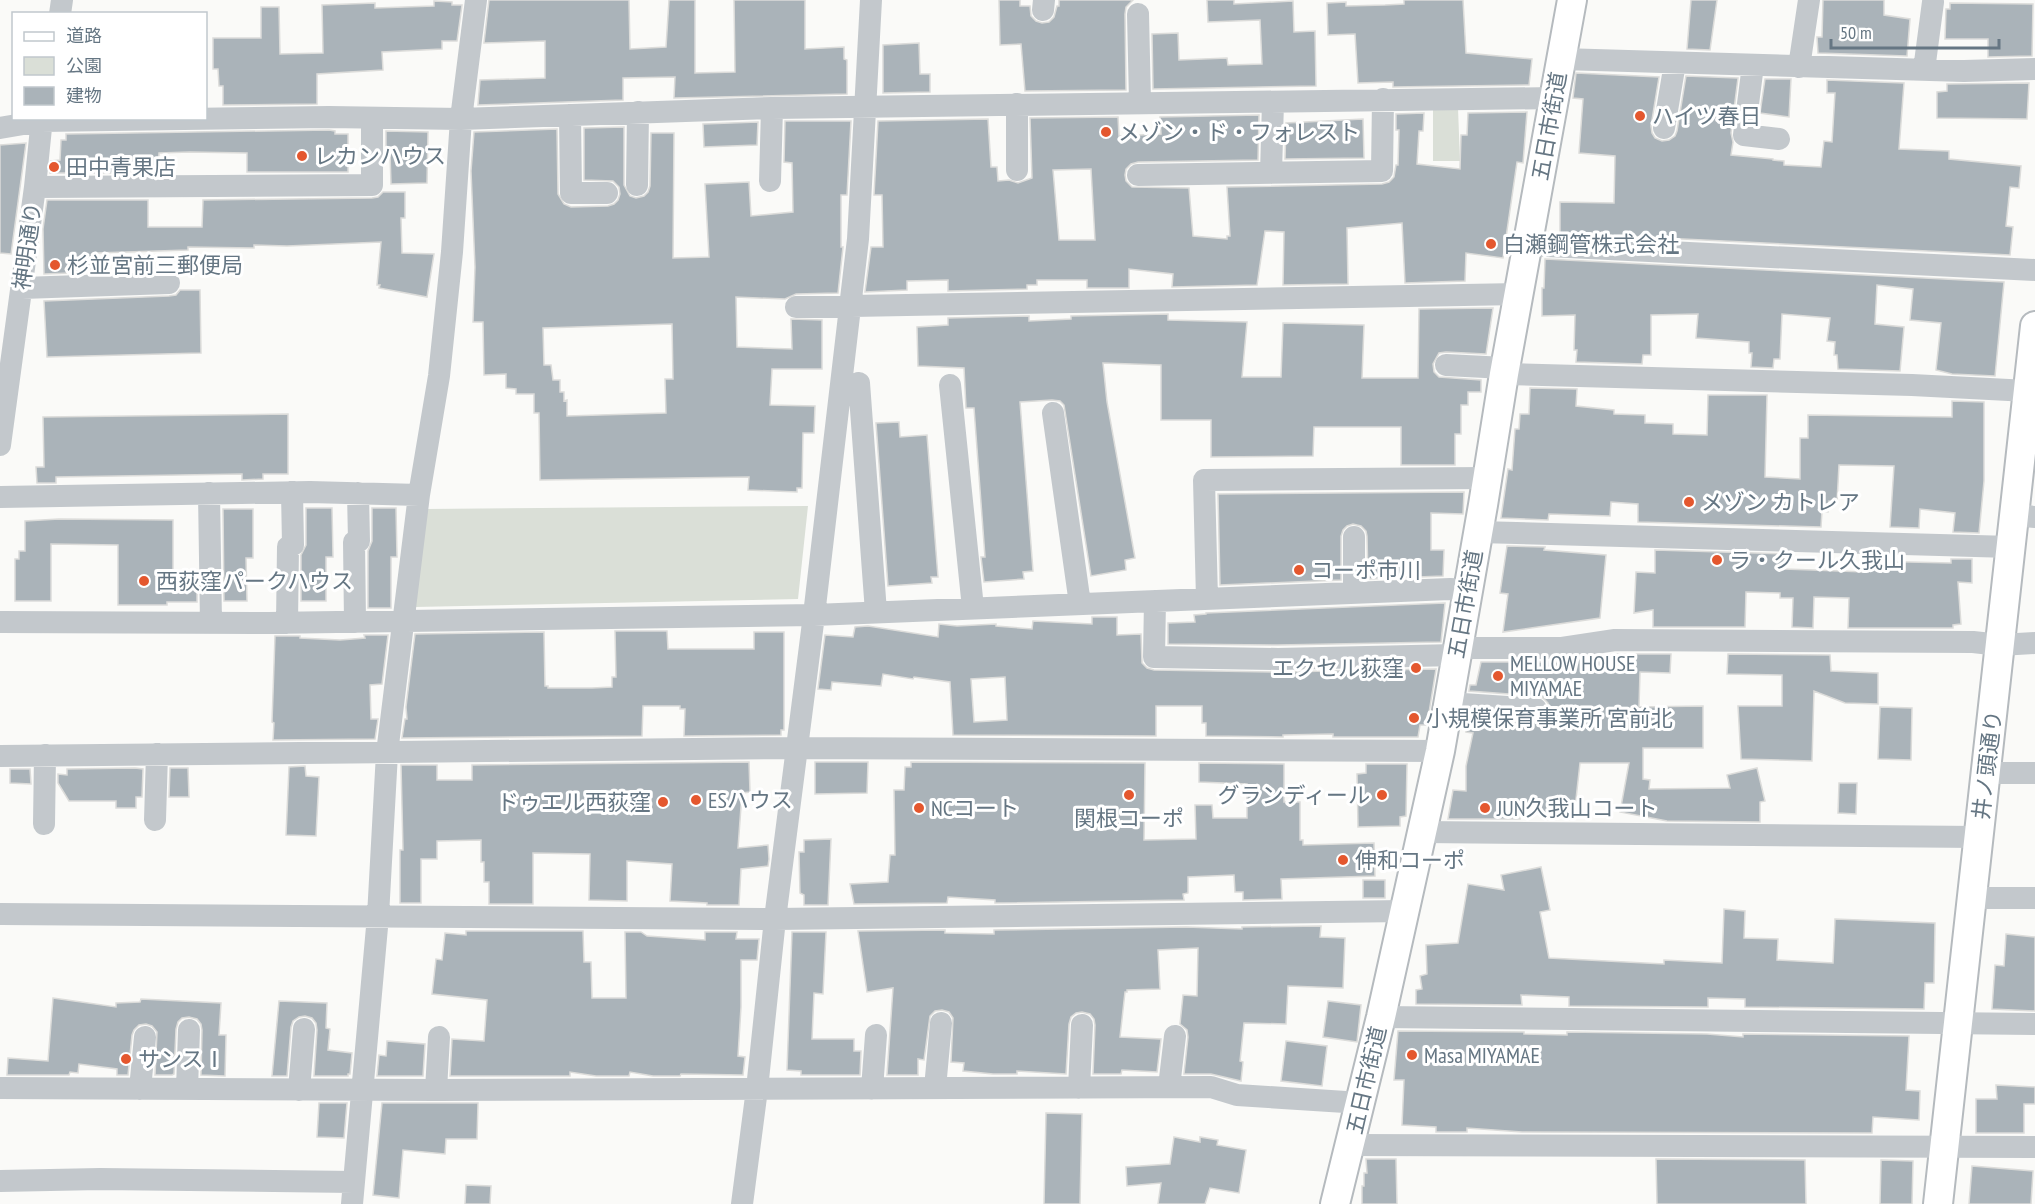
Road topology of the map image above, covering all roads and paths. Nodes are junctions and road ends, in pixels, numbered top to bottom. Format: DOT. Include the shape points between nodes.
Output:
graph roads {
  1 [pos="476,0"];
  2 [pos="872,0"];
  3 [pos="1572,0"];
  4 [pos="1809,0"];
  5 [pos="1933,2"];
  6 [pos="1138,14"];
  7 [pos="1561,59"];
  8 [pos="1674,63"];
  9 [pos="1753,65"];
  10 [pos="1799,67"];
  11 [pos="2035,69"];
  12 [pos="1924,70"];
  13 [pos="1554,98"];
  14 [pos="1383,99"];
  15 [pos="1140,102"];
  16 [pos="1273,102"];
  17 [pos="1017,104"];
  18 [pos="865,107"];
  19 [pos="772,108"];
  20 [pos="638,112"];
  21 [pos="570,115"];
  22 [pos="372,118"];
  23 [pos="207,119"];
  24 [pos="461,119"];
  25 [pos="42,120"];
  26 [pos="0,128"];
  27 [pos="1664,128"];
  28 [pos="1779,139"];
  29 [pos="1017,170"];
  30 [pos="1271,173"];
  31 [pos="1138,175"];
  32 [pos="770,181"];
  33 [pos="637,185"];
  34 [pos="35,187"];
  35 [pos="608,193"];
  36 [pos="1528,245"];
  37 [pos="2035,270"];
  38 [pos="169,283"];
  39 [pos="22,288"];
  40 [pos="1519,294"];
  41 [pos="850,306"];
  42 [pos="796,307"];
  43 [pos="2035,326"];
  44 [pos="1446,365"];
  45 [pos="1504,371"];
  46 [pos="859,383"];
  47 [pos="950,385"];
  48 [pos="2028,391"];
  49 [pos="1053,413"];
  50 [pos="0,445"];
  51 [pos="1486,478"];
  52 [pos="292,492"];
  53 [pos="208,493"];
  54 [pos="358,493"];
  55 [pos="419,495"];
  56 [pos="0,497"];
  57 [pos="2025,516"];
  58 [pos="1478,532"];
  59 [pos="1354,537"];
  60 [pos="2010,547"];
  61 [pos="1467,590"];
  62 [pos="1354,593"];
  63 [pos="1207,599"];
  64 [pos="1155,601"];
  65 [pos="1080,604"];
  66 [pos="973,608"];
  67 [pos="876,612"];
  68 [pos="814,615"];
  69 [pos="404,621"];
  70 [pos="0,622"];
  71 [pos="355,622"];
  72 [pos="211,623"];
  73 [pos="277,623"];
  74 [pos="2035,643"];
  75 [pos="2000,645"];
  76 [pos="1457,652"];
  77 [pos="1448,703"];
  78 [pos="1536,709"];
  79 [pos="796,748"];
  80 [pos="1440,751"];
  81 [pos="387,753"];
  82 [pos="157,754"];
  83 [pos="45,755"];
  84 [pos="0,756"];
  85 [pos="1986,773"];
  86 [pos="2035,773"];
  87 [pos="154,820"];
  88 [pos="44,824"];
  89 [pos="1422,832"];
  90 [pos="1978,837"];
  91 [pos="1972,898"];
  92 [pos="2035,898"];
  93 [pos="1405,911"];
  94 [pos="0,914"];
  95 [pos="378,916"];
  96 [pos="775,919"];
  97 [pos="1381,1017"];
  98 [pos="940,1023"];
  99 [pos="1959,1024"];
  100 [pos="2035,1024"];
  101 [pos="1083,1025"];
  102 [pos="304,1029"];
  103 [pos="189,1030"];
  104 [pos="876,1035"];
  105 [pos="1175,1036"];
  106 [pos="146,1037"];
  107 [pos="439,1037"];
  108 [pos="1169,1087"];
  109 [pos="0,1088"];
  110 [pos="1078,1088"];
  111 [pos="140,1089"];
  112 [pos="187,1089"];
  113 [pos="757,1089"];
  114 [pos="872,1089"];
  115 [pos="935,1089"];
  116 [pos="299,1090"];
  117 [pos="363,1090"];
  118 [pos="436,1090"];
  119 [pos="1361,1103"];
  120 [pos="1351,1145"];
  121 [pos="2035,1147"];
  122 [pos="1945,1148"];
  123 [pos="0,1181"];
  124 [pos="354,1182"];
  125 [pos="352,1204"];
  126 [pos="742,1204"];
  127 [pos="1335,1204"];
  128 [pos="1938,1204"];
  1 -- 24 [label="street"];
  2 -- 18 [label="street"];
  3 -- 7 [label="main road, 五日市街道"];
  4 -- 10 [label="street"];
  5 -- 12 [label="street"];
  6 -- 15 [label="street"];
  7 -- 8 [label="street"];
  7 -- 13 [label="main road, 五日市街道"];
  8 -- 9 [label="street"];
  8 -- 27 [label="street"];
  9 -- 10 [label="street"];
  9 -- 28 [label="street" via="1744,135"];
  10 -- 12 [label="street"];
  11 -- 12 [label="street"];
  13 -- 14 [label="street"];
  13 -- 36 [label="main road, 五日市街道"];
  14 -- 16 [label="street"];
  14 -- 30 [label="street" via="1382,171"];
  15 -- 16 [label="street"];
  15 -- 17 [label="street"];
  16 -- 30 [label="street"];
  17 -- 18 [label="street"];
  17 -- 29 [label="street"];
  18 -- 19 [label="street"];
  18 -- 41 [label="street"];
  19 -- 20 [label="street"];
  19 -- 32 [label="street"];
  20 -- 21 [label="street"];
  20 -- 33 [label="street"];
  21 -- 24 [label="street"];
  21 -- 35 [label="street" via="571,193"];
  22 -- 23 [label="street"];
  22 -- 24 [label="street"];
  22 -- 34 [label="street" via="372,185"];
  24 -- 55 [label="street" via="439,376"];
  25 -- 26 [label="street"];
  25 -- 34 [label="street, 神明通り"];
  30 -- 31 [label="street"];
  34 -- 39 [label="street, 神明通り"];
  36 -- 37 [label="street"];
  36 -- 40 [label="main road, 五日市街道"];
  38 -- 39 [label="street"];
  39 -- 50 [label="street, 神明通り"];
  40 -- 41 [label="street"];
  40 -- 45 [label="main road, 五日市街道"];
  41 -- 42 [label="street"];
  41 -- 68 [label="street"];
  43 -- 48 [label="main road, 井ノ頭通り"];
  44 -- 45 [label="street"];
  45 -- 48 [label="street"];
  45 -- 51 [label="main road, 五日市街道"];
  46 -- 67 [label="street"];
  47 -- 66 [label="street"];
  48 -- 57 [label="main road, 井ノ頭通り"];
  49 -- 65 [label="street"];
  51 -- 58 [label="main road, 五日市街道"];
  51 -- 63 [label="street" via="1204,480"];
  52 -- 53 [label="street"];
  52 -- 54 [label="street"];
  52 -- 73 [label="street" via="293,545 288,547"];
  53 -- 56 [label="street"];
  53 -- 72 [label="street"];
  54 -- 55 [label="street"];
  54 -- 71 [label="street"];
  55 -- 69 [label="street"];
  57 -- 60 [label="main road, 井ノ頭通り"];
  58 -- 60 [label="street"];
  58 -- 61 [label="main road, 五日市街道"];
  59 -- 62 [label="street"];
  60 -- 75 [label="main road, 井ノ頭通り"];
  61 -- 62 [label="street"];
  61 -- 76 [label="main road, 五日市街道"];
  62 -- 63 [label="street"];
  63 -- 64 [label="street"];
  64 -- 65 [label="street"];
  64 -- 76 [label="street" via="1154,657 1278,659"];
  65 -- 66 [label="street"];
  66 -- 67 [label="street"];
  67 -- 68 [label="street"];
  68 -- 69 [label="street"];
  68 -- 79 [label="street"];
  69 -- 71 [label="street"];
  69 -- 81 [label="street"];
  70 -- 72 [label="street"];
  71 -- 73 [label="street"];
  72 -- 73 [label="street"];
  74 -- 75 [label="street"];
  75 -- 76 [label="street" via="1615,640 1562,648"];
  75 -- 85 [label="main road, 井ノ頭通り"];
  76 -- 77 [label="main road, 五日市街道"];
  77 -- 78 [label="street"];
  77 -- 80 [label="main road, 五日市街道"];
  79 -- 80 [label="street"];
  79 -- 81 [label="street"];
  79 -- 96 [label="street"];
  80 -- 89 [label="main road, 五日市街道"];
  81 -- 82 [label="street"];
  81 -- 95 [label="street"];
  82 -- 83 [label="street"];
  82 -- 87 [label="street"];
  83 -- 84 [label="street"];
  83 -- 88 [label="street"];
  85 -- 86 [label="street"];
  85 -- 90 [label="main road, 井ノ頭通り"];
  89 -- 90 [label="street"];
  89 -- 93 [label="main road, 五日市街道"];
  90 -- 91 [label="main road, 井ノ頭通り"];
  91 -- 92 [label="street"];
  91 -- 99 [label="main road, 井ノ頭通り"];
  93 -- 96 [label="street"];
  93 -- 97 [label="main road, 五日市街道"];
  94 -- 95 [label="street"];
  95 -- 96 [label="street"];
  95 -- 117 [label="street"];
  96 -- 113 [label="street"];
  97 -- 99 [label="street"];
  97 -- 119 [label="main road, 五日市街道"];
  98 -- 115 [label="street"];
  99 -- 100 [label="street"];
  99 -- 122 [label="main road, 井ノ頭通り"];
  101 -- 110 [label="street"];
  102 -- 116 [label="street"];
  103 -- 112 [label="street"];
  104 -- 114 [label="street"];
  105 -- 108 [label="street"];
  106 -- 111 [label="street"];
  107 -- 118 [label="street"];
  108 -- 110 [label="street"];
  108 -- 119 [label="street" via="1211,1087 1237,1095"];
  109 -- 111 [label="street"];
  110 -- 115 [label="street"];
  111 -- 112 [label="street"];
  112 -- 116 [label="street"];
  113 -- 114 [label="street"];
  113 -- 118 [label="street"];
  113 -- 126 [label="street"];
  114 -- 115 [label="street"];
  116 -- 117 [label="street"];
  117 -- 118 [label="street"];
  117 -- 124 [label="street"];
  119 -- 120 [label="main road, 五日市街道"];
  120 -- 122 [label="street"];
  120 -- 127 [label="main road, 五日市街道"];
  121 -- 122 [label="street"];
  122 -- 128 [label="main road, 井ノ頭通り"];
  123 -- 124 [label="street"];
  124 -- 125 [label="street"];
}
